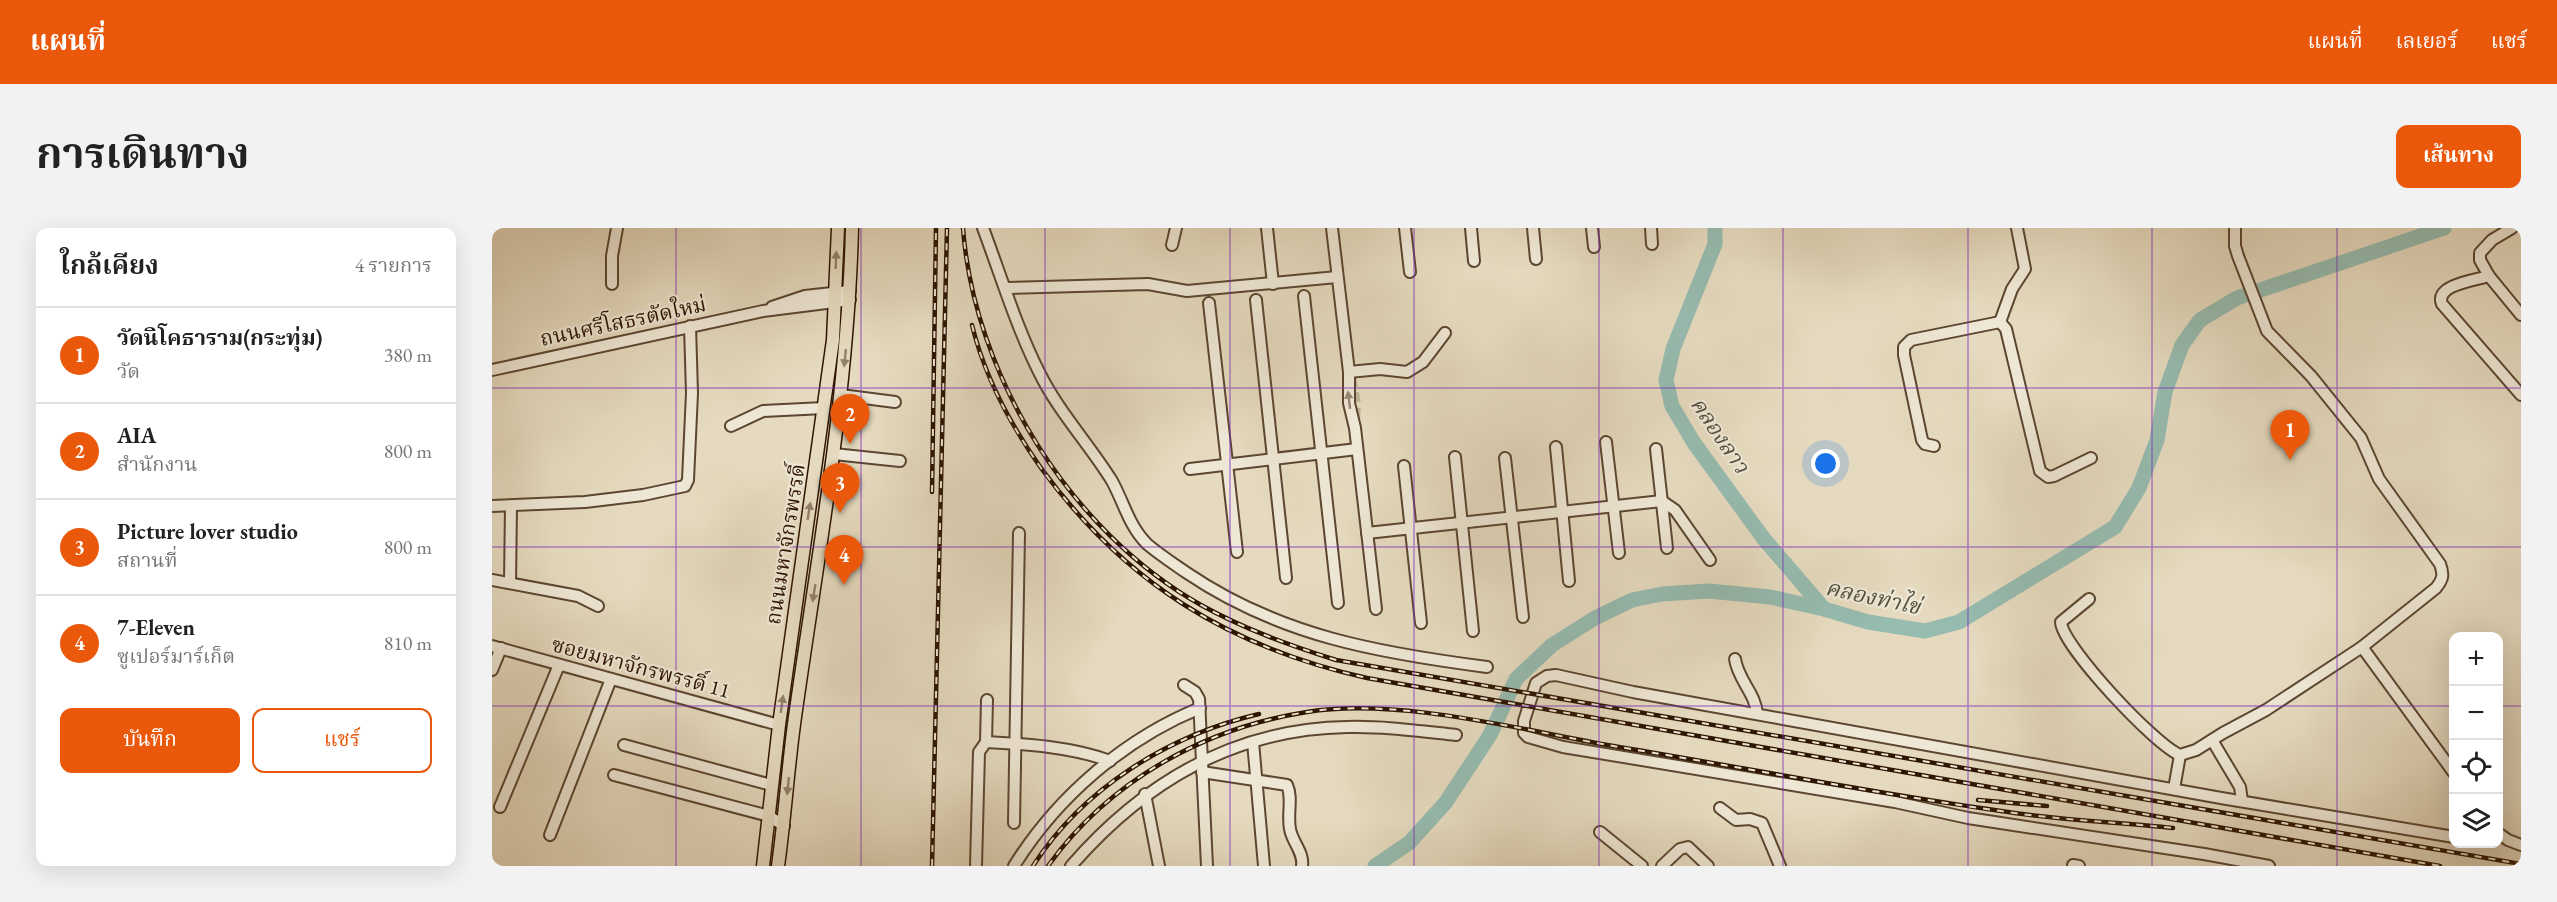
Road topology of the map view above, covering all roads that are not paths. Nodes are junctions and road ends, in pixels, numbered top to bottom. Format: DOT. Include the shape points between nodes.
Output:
graph roads {
  1 [pos="616,228"];
  2 [pos="838,228"];
  3 [pos="852,228"];
  4 [pos="983,228"];
  5 [pos="1176,228"];
  6 [pos="1267,228"];
  7 [pos="1332,228"];
  8 [pos="1405,228"];
  9 [pos="1471,228"];
  10 [pos="1533,228"];
  11 [pos="1592,228"];
  12 [pos="1651,228"];
  13 [pos="2017,228"];
  14 [pos="2235,228"];
  15 [pos="2512,228"];
  16 [pos="1172,244"];
  17 [pos="1652,244"];
  18 [pos="1594,247"];
  19 [pos="1536,258"];
  20 [pos="1474,261"];
  21 [pos="1410,272"];
  22 [pos="2489,276"];
  23 [pos="1336,277"];
  24 [pos="612,284"];
  25 [pos="1273,284"];
  26 [pos="1007,288"];
  27 [pos="850,295"];
  28 [pos="1304,296"];
  29 [pos="835,297"];
  30 [pos="1256,300"];
  31 [pos="1209,303"];
  32 [pos="2521,315"];
  33 [pos="2000,322"];
  34 [pos="690,327"];
  35 [pos="1445,333"];
  36 [pos="492,370"];
  37 [pos="1349,372"];
  38 [pos="841,395"];
  39 [pos="2521,395"];
  40 [pos="895,402"];
  41 [pos="824,408"];
  42 [pos="731,426"];
  43 [pos="1606,442"];
  44 [pos="1934,446"];
  45 [pos="1556,447"];
  46 [pos="1357,449"];
  47 [pos="1656,449"];
  48 [pos="1323,453"];
  49 [pos="834,454"];
  50 [pos="1455,457"];
  51 [pos="1505,458"];
  52 [pos="2091,458"];
  53 [pos="1274,459"];
  54 [pos="900,461"];
  55 [pos="1227,465"];
  56 [pos="1404,466"];
  57 [pos="1190,469"];
  58 [pos="1662,501"];
  59 [pos="492,506"];
  60 [pos="511,506"];
  61 [pos="1613,506"];
  62 [pos="1563,512"];
  63 [pos="1510,518"];
  64 [pos="1461,523"];
  65 [pos="1411,528"];
  66 [pos="1019,532"];
  67 [pos="1367,533"];
  68 [pos="1667,548"];
  69 [pos="1237,552"];
  70 [pos="1619,553"];
  71 [pos="1710,560"];
  72 [pos="1286,578"];
  73 [pos="492,580"];
  74 [pos="1569,581"];
  75 [pos="510,583"];
  76 [pos="2089,599"];
  77 [pos="1338,603"];
  78 [pos="598,606"];
  79 [pos="1376,609"];
  80 [pos="1523,617"];
  81 [pos="1421,623"];
  82 [pos="1473,631"];
  83 [pos="496,647"];
  84 [pos="2362,647"];
  85 [pos="1735,659"];
  86 [pos="560,665"];
  87 [pos="1487,667"];
  88 [pos="492,670"];
  89 [pos="611,679"];
  90 [pos="1184,686"];
  91 [pos="987,700"];
  92 [pos="1200,708"];
  93 [pos="1757,714"];
  94 [pos="779,725"];
  95 [pos="1456,735"];
  96 [pos="2212,740"];
  97 [pos="986,742"];
  98 [pos="1253,742"];
  99 [pos="1015,743"];
  100 [pos="624,745"];
  101 [pos="2180,755"];
  102 [pos="1203,759"];
  103 [pos="1110,761"];
  104 [pos="2449,766"];
  105 [pos="1202,772"];
  106 [pos="614,775"];
  107 [pos="1255,779"];
  108 [pos="771,785"];
  109 [pos="2174,789"];
  110 [pos="1145,794"];
  111 [pos="2242,801"];
  112 [pos="500,807"];
  113 [pos="1720,808"];
  114 [pos="769,816"];
  115 [pos="1014,823"];
  116 [pos="784,826"];
  117 [pos="1600,832"];
  118 [pos="550,835"];
  119 [pos="2449,836"];
  120 [pos="2503,836"];
  121 [pos="2521,845"];
  122 [pos="763,866"];
  123 [pos="778,866"];
  124 [pos="976,866"];
  125 [pos="1014,866"];
  126 [pos="1071,866"];
  127 [pos="1159,866"];
  128 [pos="1207,866"];
  129 [pos="1264,866"];
  130 [pos="1302,866"];
  131 [pos="1642,866"];
  132 [pos="1662,866"];
  133 [pos="1708,866"];
  134 [pos="1780,866"];
  135 [pos="2269,866"];
  1 -- 24 [label="street"];
  29 -- 2 [label="main road, ถนนมหาจักรพรรดิ์, one-way"];
  3 -- 27 [label="main road, ถนนมหาจักรพรรดิ์"];
  4 -- 26 [label="street"];
  5 -- 16 [label="street"];
  6 -- 25 [label="street"];
  7 -- 23 [label="street"];
  8 -- 21 [label="street"];
  9 -- 20 [label="street"];
  10 -- 19 [label="street"];
  11 -- 18 [label="street"];
  12 -- 17 [label="street"];
  13 -- 33 [label="street" via="2025,269 2012,289"];
  14 -- 84 [label="street" via="2235,246 2262,321 2274,341 2311,376 2361,438 2379,478 2443,573 2436,588"];
  15 -- 22 [label="street" via="2480,252 2480,261"];
  22 -- 32 [label="street"];
  22 -- 39 [label="street" via="2447,290 2440,299"];
  23 -- 25 [label="street"];
  23 -- 37 [label="street"];
  25 -- 26 [label="street" via="1187,291 1148,284"];
  26 -- 87 [label="street" via="1039,372 1111,481 1133,528 1162,556 1259,615 1365,647"];
  27 -- 29 [label="street, ถนนศรีโสธรตัดใหม่"];
  27 -- 38 [label="main road, ถนนมหาจักรพรรดิ์, one-way"];
  28 -- 48 [label="street"];
  29 -- 34 [label="street, ถนนศรีโสธรตัดใหม่" via="805,296 763,311"];
  29 -- 41 [label="main road, ถนนมหาจักรพรรดิ์"];
  30 -- 53 [label="street"];
  31 -- 55 [label="street"];
  33 -- 44 [label="street" via="1911,340 1904,347 1922,440"];
  33 -- 52 [label="street" via="2008,336 2040,471 2054,476"];
  34 -- 36 [label="street, ถนนศรีโสธรตัดใหม่"];
  34 -- 60 [label="street" via="690,431 685,486 624,498"];
  35 -- 37 [label="street" via="1423,362 1407,372"];
  46 -- 37 [label="street, one-way" via="1349,403"];
  38 -- 40 [label="street"];
  38 -- 49 [label="main road, ถนนมหาจักรพรรดิ์"];
  41 -- 42 [label="street" via="764,411"];
  94 -- 41 [label="main road, ถนนมหาจักรพรรดิ์, one-way"];
  43 -- 61 [label="street"];
  45 -- 62 [label="street"];
  46 -- 48 [label="street"];
  46 -- 67 [label="street"];
  47 -- 58 [label="street"];
  48 -- 53 [label="street"];
  48 -- 77 [label="street"];
  49 -- 54 [label="street"];
  49 -- 116 [label="main road, ถนนมหาจักรพรรดิ์, one-way" via="794,719"];
  50 -- 64 [label="street"];
  51 -- 63 [label="street"];
  53 -- 55 [label="street"];
  53 -- 72 [label="street"];
  55 -- 57 [label="street"];
  55 -- 69 [label="street"];
  56 -- 65 [label="street"];
  58 -- 61 [label="street"];
  58 -- 68 [label="street"];
  58 -- 71 [label="street" via="1675,510"];
  59 -- 60 [label="street"];
  60 -- 75 [label="street"];
  61 -- 62 [label="street"];
  61 -- 70 [label="street"];
  62 -- 63 [label="street"];
  62 -- 74 [label="street"];
  63 -- 64 [label="street"];
  63 -- 80 [label="street"];
  64 -- 65 [label="street"];
  64 -- 82 [label="street"];
  65 -- 67 [label="street"];
  65 -- 81 [label="street"];
  66 -- 99 [label="street"];
  67 -- 79 [label="street"];
  73 -- 75 [label="street"];
  75 -- 78 [label="street" via="578,596"];
  76 -- 101 [label="street" via="2061,622 2068,640 2138,720 2167,749"];
  83 -- 86 [label="street, ซอยมหาจักรพรรดิ์ 11"];
  83 -- 88 [label="street"];
  84 -- 96 [label="street"];
  84 -- 104 [label="street"];
  85 -- 93 [label="street"];
  86 -- 89 [label="street, ซอยมหาจักรพรรดิ์ 11"];
  86 -- 112 [label="street"];
  89 -- 94 [label="street, ซอยมหาจักรพรรดิ์ 11"];
  89 -- 118 [label="street"];
  90 -- 92 [label="street" via="1198,695"];
  91 -- 97 [label="street"];
  92 -- 102 [label="street"];
  92 -- 103 [label="street" via="1158,728"];
  93 -- 109 [label="street"];
  93 -- 135 [label="street" via="1556,675 1536,683 1523,728 1528,737 1574,749"];
  94 -- 108 [label="main road, ถนนมหาจักรพรรดิ์"];
  95 -- 98 [label="street" via="1345,727"];
  96 -- 101 [label="street"];
  96 -- 111 [label="street" via="2240,787"];
  97 -- 99 [label="street"];
  97 -- 124 [label="street" via="979,752"];
  98 -- 102 [label="street"];
  98 -- 107 [label="street"];
  99 -- 103 [label="street"];
  99 -- 115 [label="street"];
  100 -- 108 [label="street"];
  101 -- 109 [label="street"];
  102 -- 105 [label="street"];
  102 -- 110 [label="street"];
  103 -- 125 [label="street" via="1060,806"];
  105 -- 107 [label="street"];
  105 -- 128 [label="street"];
  106 -- 114 [label="street"];
  107 -- 129 [label="street"];
  107 -- 130 [label="street" via="1288,788 1290,831 1303,859"];
  108 -- 114 [label="main road, ถนนมหาจักรพรรดิ์"];
  109 -- 111 [label="street"];
  110 -- 126 [label="street"];
  110 -- 127 [label="street"];
  111 -- 119 [label="street"];
  113 -- 134 [label="street" via="1736,820 1762,823"];
  114 -- 116 [label="street"];
  114 -- 122 [label="main road, ถนนมหาจักรพรรดิ์"];
  116 -- 123 [label="main road, ถนนมหาจักรพรรดิ์"];
  117 -- 131 [label="street"];
  120 -- 121 [label="street"];
  132 -- 133 [label="street" via="1680,849 1688,847"];
}
